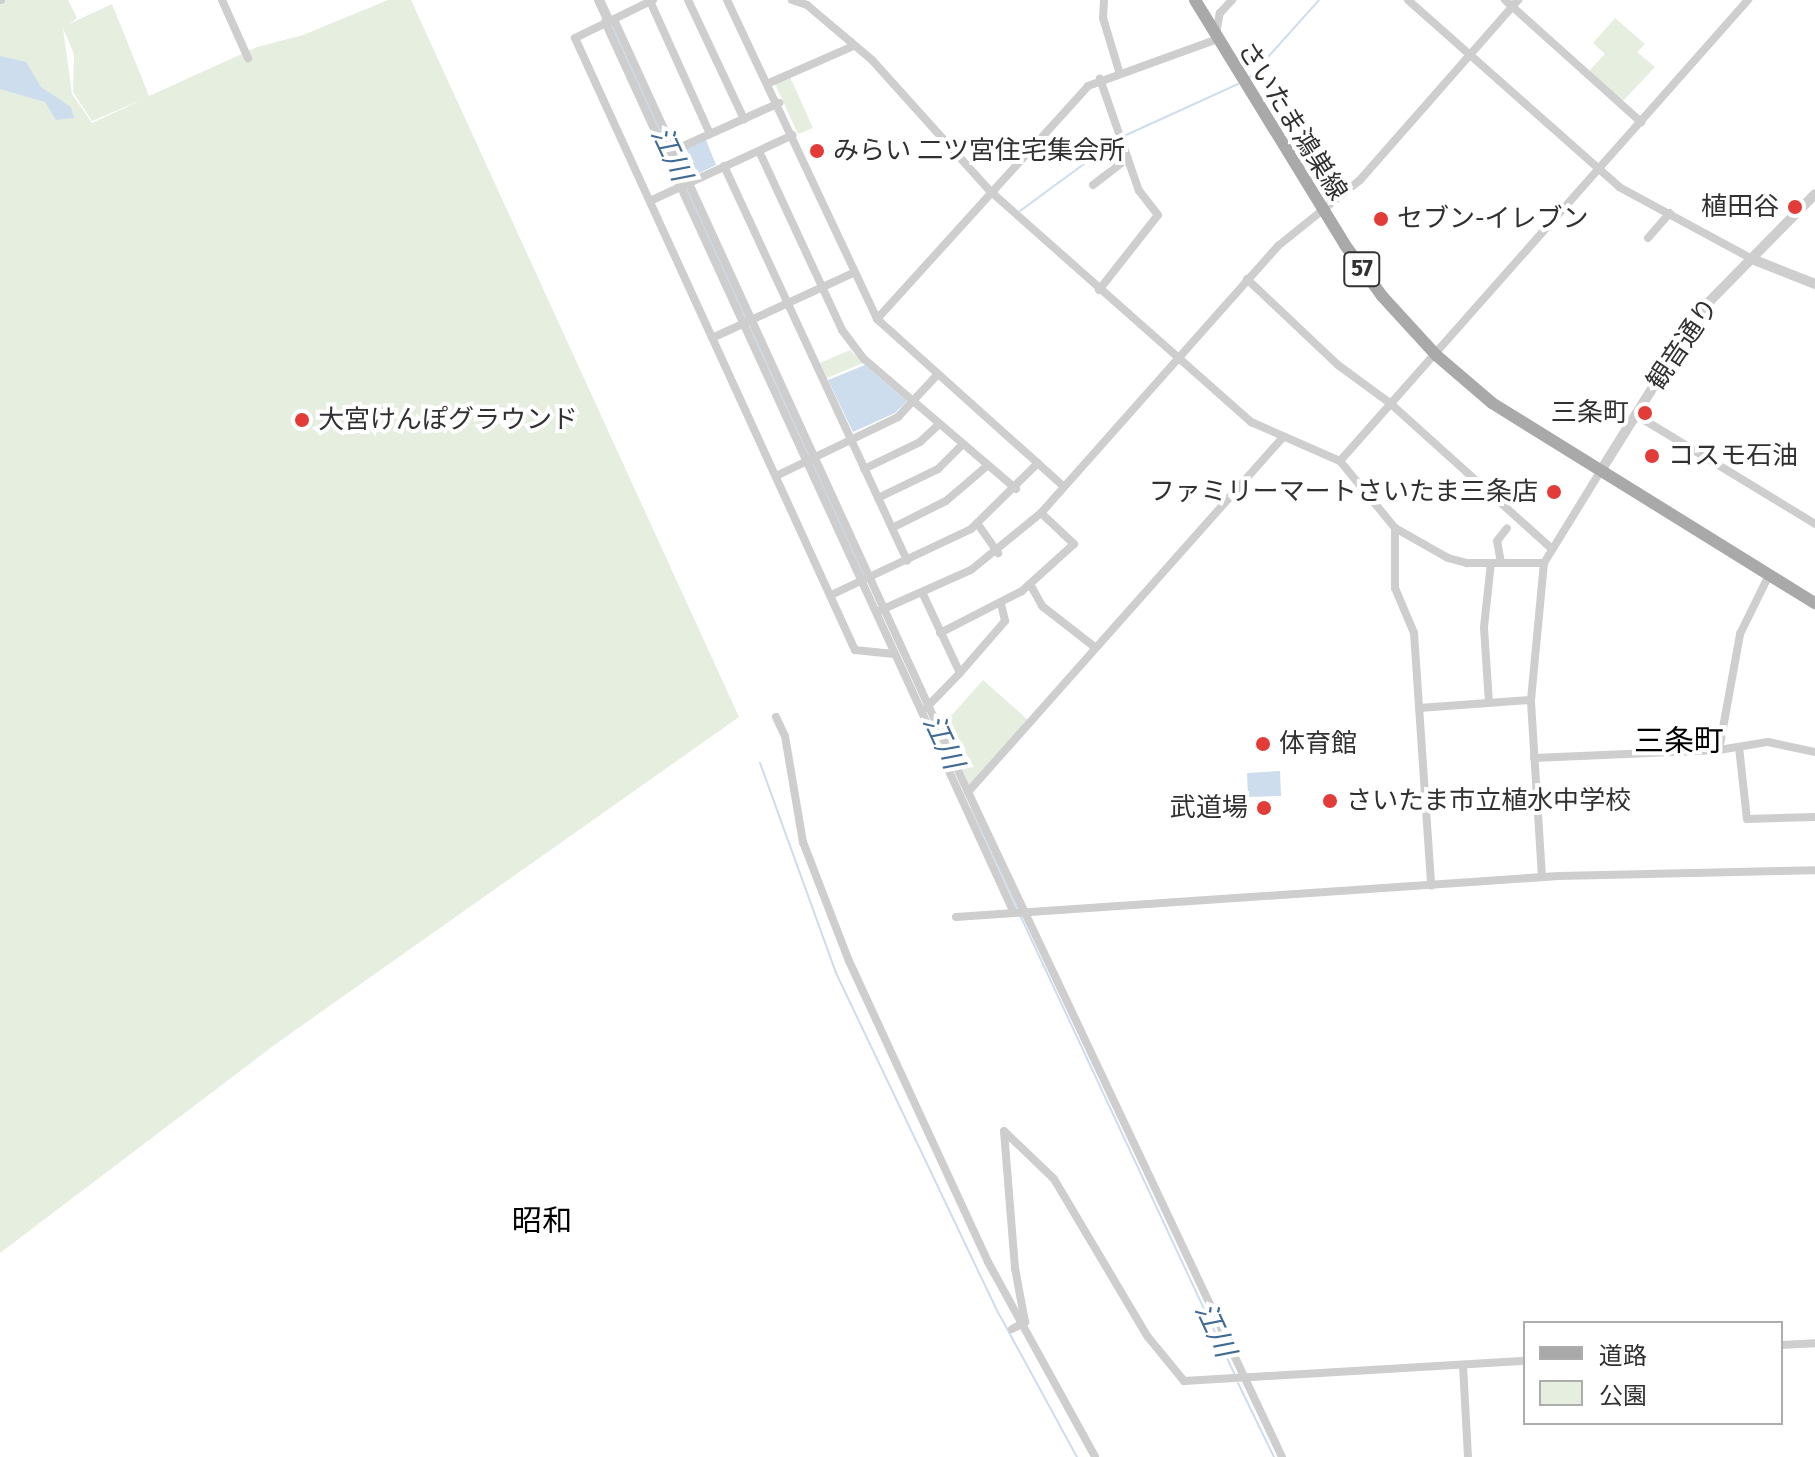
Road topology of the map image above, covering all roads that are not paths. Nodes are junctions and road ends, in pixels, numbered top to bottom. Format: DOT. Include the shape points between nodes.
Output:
graph roads {
  1 [pos="222,0"];
  2 [pos="599,0"];
  3 [pos="688,0"];
  4 [pos="727,0"];
  5 [pos="792,0"];
  6 [pos="1104,0"];
  7 [pos="1195,0"];
  8 [pos="1232,0"];
  9 [pos="1408,0"];
  10 [pos="1748,0"];
  11 [pos="651,1"];
  12 [pos="808,2"];
  13 [pos="1512,2"];
  14 [pos="607,21"];
  15 [pos="1215,40"];
  16 [pos="851,47"];
  17 [pos="1470,55"];
  18 [pos="248,58"];
  19 [pos="1119,71"];
  20 [pos="1100,79"];
  21 [pos="769,83"];
  22 [pos="779,103"];
  23 [pos="744,119"];
  24 [pos="1641,122"];
  25 [pos="710,134"];
  26 [pos="793,135"];
  27 [pos="759,151"];
  28 [pos="670,152"];
  29 [pos="1128,158"];
  30 [pos="724,166"];
  31 [pos="1599,170"];
  32 [pos="684,184"];
  33 [pos="1093,185"];
  34 [pos="990,191"];
  35 [pos="1815,194"];
  36 [pos="650,201"];
  37 [pos="1322,209"];
  38 [pos="1670,213"];
  39 [pos="1648,238"];
  40 [pos="1752,259"];
  41 [pos="853,273"];
  42 [pos="1247,279"];
  43 [pos="1815,284"];
  44 [pos="822,287"];
  45 [pos="1099,290"];
  46 [pos="787,303"];
  47 [pos="877,319"];
  48 [pos="747,322"];
  49 [pos="712,338"];
  50 [pos="1436,355"];
  51 [pos="1179,361"];
  52 [pos="937,375"];
  53 [pos="913,401"];
  54 [pos="1391,404"];
  55 [pos="1636,415"];
  56 [pos="939,424"];
  57 [pos="1283,437"];
  58 [pos="851,441"];
  59 [pos="963,444"];
  60 [pos="811,460"];
  61 [pos="1340,461"];
  62 [pos="1038,463"];
  63 [pos="988,465"];
  64 [pos="864,469"];
  65 [pos="1600,472"];
  66 [pos="776,476"];
  67 [pos="1064,487"];
  68 [pos="1016,489"];
  69 [pos="878,498"];
  70 [pos="1041,513"];
  71 [pos="977,523"];
  72 [pos="1815,524"];
  73 [pos="892,528"];
  74 [pos="1395,528"];
  75 [pos="1507,528"];
  76 [pos="1552,549"];
  77 [pos="998,553"];
  78 [pos="907,561"];
  79 [pos="1491,563"];
  80 [pos="1501,563"];
  81 [pos="1544,563"];
  82 [pos="1769,575"];
  83 [pos="866,579"];
  84 [pos="1030,584"];
  85 [pos="922,592"];
  86 [pos="831,595"];
  87 [pos="1001,603"];
  88 [pos="1815,603"];
  89 [pos="880,611"];
  90 [pos="940,633"];
  91 [pos="1096,648"];
  92 [pos="894,654"];
  93 [pos="960,673"];
  94 [pos="1531,700"];
  95 [pos="1489,703"];
  96 [pos="925,708"];
  97 [pos="1419,708"];
  98 [pos="776,717"];
  99 [pos="1739,747"];
  100 [pos="1719,750"];
  101 [pos="1815,752"];
  102 [pos="1534,758"];
  103 [pos="968,792"];
  104 [pos="1815,817"];
  105 [pos="1815,870"];
  106 [pos="1542,877"];
  107 [pos="1431,885"];
  108 [pos="1020,913"];
  109 [pos="956,917"];
  110 [pos="1021,1323"];
  111 [pos="1012,1329"];
  112 [pos="1815,1343"];
  113 [pos="1783,1345"];
  114 [pos="1523,1361"];
  115 [pos="1463,1365"];
  116 [pos="1243,1379"];
  117 [pos="1095,1457"];
  118 [pos="1282,1457"];
  119 [pos="1468,1457"];
  1 -- 18 [label="street"];
  2 -- 14 [label="street"];
  3 -- 23 [label="street"];
  4 -- 21 [label="street"];
  5 -- 12 [label="street"];
  6 -- 19 [label="street" via="1103,18"];
  7 -- 15 [label="main road, さいたま鴻巣線 / 57"];
  8 -- 15 [label="street" via="1220,13"];
  9 -- 17 [label="street"];
  10 -- 24 [label="street"];
  11 -- 14 [label="street"];
  11 -- 25 [label="street"];
  12 -- 16 [label="street"];
  13 -- 17 [label="street"];
  13 -- 24 [label="street"];
  14 -- 28 [label="street" via="616,24"];
  14 -- 36 [label="street" via="575,38"];
  15 -- 19 [label="street" via="1157,65"];
  15 -- 37 [label="main road, さいたま鴻巣線 / 57"];
  16 -- 21 [label="street"];
  16 -- 34 [label="street" via="903,91"];
  17 -- 31 [label="street"];
  17 -- 37 [label="street" via="1360,180"];
  19 -- 20 [label="street"];
  20 -- 29 [label="street"];
  20 -- 34 [label="street" via="1038,136"];
  21 -- 22 [label="street"];
  22 -- 23 [label="street"];
  22 -- 26 [label="street"];
  23 -- 25 [label="street"];
  24 -- 31 [label="street"];
  25 -- 28 [label="street"];
  26 -- 27 [label="street"];
  26 -- 41 [label="street"];
  27 -- 30 [label="street"];
  27 -- 44 [label="street"];
  28 -- 32 [label="street"];
  29 -- 33 [label="street"];
  29 -- 45 [label="street" via="1139,191 1158,215"];
  30 -- 32 [label="street"];
  30 -- 46 [label="street"];
  31 -- 38 [label="street"];
  31 -- 50 [label="street"];
  32 -- 36 [label="street"];
  32 -- 48 [label="street"];
  34 -- 45 [label="street"];
  34 -- 47 [label="street"];
  35 -- 40 [label="street, 観音通り"];
  36 -- 49 [label="street"];
  37 -- 42 [label="street"];
  37 -- 50 [label="main road, さいたま鴻巣線 / 57" via="1382,296"];
  38 -- 39 [label="street"];
  38 -- 40 [label="street"];
  40 -- 43 [label="street"];
  40 -- 55 [label="street, 観音通り" via="1702,309"];
  41 -- 44 [label="street"];
  41 -- 47 [label="street"];
  42 -- 51 [label="street"];
  42 -- 54 [label="street" via="1338,365"];
  44 -- 46 [label="street"];
  44 -- 53 [label="street" via="857,349"];
  45 -- 51 [label="street"];
  46 -- 48 [label="street"];
  46 -- 58 [label="street"];
  47 -- 52 [label="street"];
  48 -- 49 [label="street"];
  48 -- 60 [label="street"];
  49 -- 66 [label="street"];
  50 -- 54 [label="street"];
  50 -- 65 [label="main road, さいたま鴻巣線 / 57" via="1492,403"];
  51 -- 57 [label="street" via="1251,422"];
  51 -- 67 [label="street"];
  52 -- 53 [label="street"];
  52 -- 62 [label="street"];
  53 -- 56 [label="street"];
  53 -- 58 [label="street" via="898,417"];
  54 -- 61 [label="street"];
  54 -- 76 [label="street"];
  55 -- 65 [label="street, 観音通り"];
  55 -- 72 [label="street"];
  56 -- 59 [label="street"];
  56 -- 64 [label="street" via="920,442"];
  57 -- 61 [label="street"];
  57 -- 91 [label="street"];
  58 -- 60 [label="street"];
  58 -- 64 [label="street"];
  59 -- 63 [label="street"];
  59 -- 69 [label="street" via="938,469"];
  60 -- 66 [label="street"];
  60 -- 83 [label="street"];
  61 -- 74 [label="street"];
  62 -- 67 [label="street"];
  62 -- 68 [label="street"];
  63 -- 68 [label="street"];
  63 -- 73 [label="street" via="946,501"];
  64 -- 69 [label="street"];
  65 -- 76 [label="street"];
  65 -- 82 [label="main road, さいたま鴻巣線 / 57"];
  66 -- 86 [label="street"];
  67 -- 70 [label="street"];
  68 -- 71 [label="street"];
  69 -- 73 [label="street"];
  70 -- 77 [label="street"];
  70 -- 84 [label="street" via="1074,544"];
  71 -- 77 [label="street"];
  71 -- 78 [label="street"];
  73 -- 78 [label="street"];
  74 -- 79 [label="street" via="1448,558"];
  74 -- 97 [label="street" via="1395,588 1414,633"];
  75 -- 80 [label="street" via="1497,541"];
  76 -- 81 [label="street"];
  77 -- 85 [label="street"];
  78 -- 83 [label="street"];
  79 -- 80 [label="street"];
  79 -- 95 [label="street" via="1484,627"];
  80 -- 81 [label="street"];
  81 -- 94 [label="street"];
  82 -- 88 [label="main road, さいたま鴻巣線 / 57"];
  82 -- 100 [label="street" via="1740,634"];
  83 -- 86 [label="street"];
  83 -- 89 [label="street"];
  84 -- 87 [label="street"];
  84 -- 91 [label="street" via="1042,606"];
  85 -- 89 [label="street"];
  85 -- 90 [label="street"];
  86 -- 92 [label="street" via="855,650"];
  87 -- 90 [label="street"];
  87 -- 93 [label="street" via="1005,621"];
  89 -- 92 [label="street"];
  89 -- 96 [label="street"];
  90 -- 93 [label="street"];
  91 -- 103 [label="street"];
  92 -- 96 [label="street"];
  93 -- 96 [label="street"];
  94 -- 95 [label="street"];
  94 -- 102 [label="street"];
  95 -- 97 [label="street"];
  96 -- 103 [label="street"];
  96 -- 108 [label="street"];
  97 -- 107 [label="street"];
  98 -- 110 [label="street" via="785,736 803,842 843,948"];
  99 -- 100 [label="street"];
  99 -- 101 [label="street" via="1768,742"];
  99 -- 104 [label="street" via="1747,819"];
  100 -- 102 [label="street"];
  102 -- 106 [label="street"];
  103 -- 108 [label="street"];
  105 -- 106 [label="street"];
  106 -- 107 [label="street"];
  107 -- 108 [label="street"];
  108 -- 109 [label="street"];
  108 -- 116 [label="street"];
  110 -- 111 [label="street"];
  110 -- 116 [label="street" via="1025,1322 1015,1268 1004,1131 1054,1179 1148,1337 1177,1375 1195,1383"];
  110 -- 117 [label="street"];
  112 -- 113 [label="street"];
  114 -- 115 [label="street"];
  115 -- 116 [label="street"];
  115 -- 119 [label="street"];
  116 -- 118 [label="street"];
}
